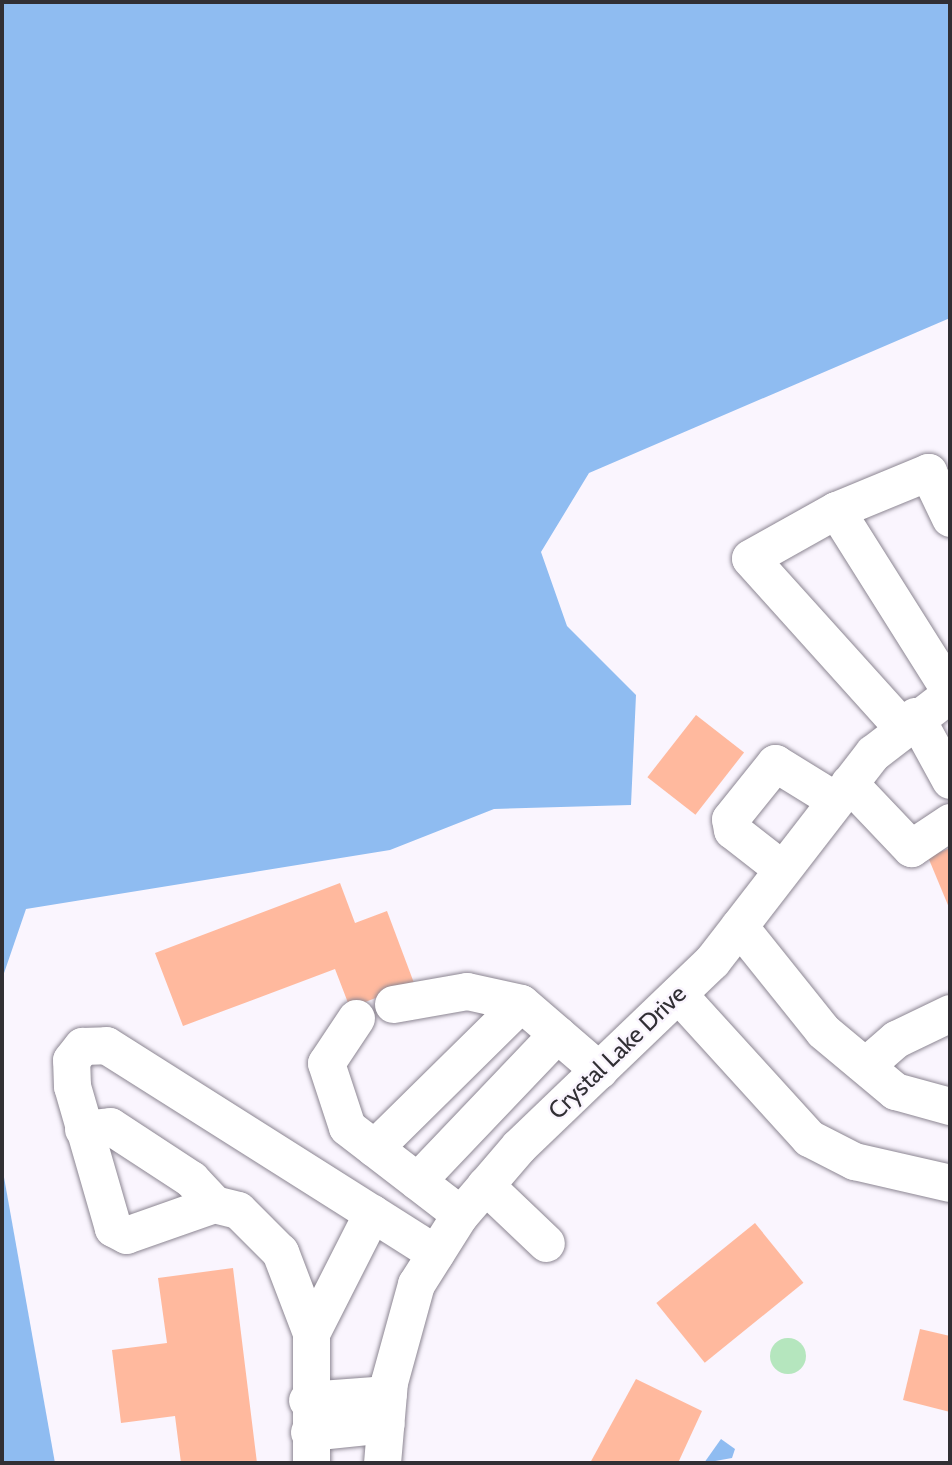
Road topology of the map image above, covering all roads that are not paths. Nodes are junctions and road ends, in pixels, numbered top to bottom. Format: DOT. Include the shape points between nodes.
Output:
graph roads {
  1 [pos="836,510"];
  2 [pos="950,518"];
  3 [pos="950,692"];
  4 [pos="909,721"];
  5 [pos="950,780"];
  6 [pos="842,791"];
  7 [pos="950,822"];
  8 [pos="782,869"];
  9 [pos="739,926"];
  10 [pos="678,994"];
  11 [pos="521,1003"];
  12 [pos="393,1004"];
  13 [pos="950,1013"];
  14 [pos="356,1018"];
  15 [pos="557,1034"];
  16 [pos="866,1065"];
  17 [pos="598,1070"];
  18 [pos="950,1106"];
  19 [pos="83,1129"];
  20 [pos="374,1147"];
  21 [pos="417,1181"];
  22 [pos="950,1183"];
  23 [pos="485,1185"];
  24 [pos="214,1204"];
  25 [pos="372,1213"];
  26 [pos="460,1214"];
  27 [pos="546,1243"];
  28 [pos="435,1253"];
  29 [pos="311,1334"];
  30 [pos="387,1409"];
  31 [pos="309,1432"];
  32 [pos="382,1463"];
  1 -- 2 [label="street" via="928,472"];
  1 -- 3 [label="street"];
  1 -- 4 [label="street" via="750,558"];
  3 -- 4 [label="street, Crystal Lake Drive"];
  4 -- 5 [label="street"];
  4 -- 6 [label="street, Crystal Lake Drive"];
  6 -- 7 [label="street" via="911,848"];
  6 -- 8 [label="street, Crystal Lake Drive"];
  6 -- 8 [label="street" via="775,763 730,819 732,830"];
  8 -- 9 [label="street, Crystal Lake Drive"];
  9 -- 10 [label="street, Crystal Lake Drive"];
  9 -- 16 [label="street" via="823,1031"];
  10 -- 17 [label="street, Crystal Lake Drive"];
  10 -- 22 [label="street" via="809,1138 854,1161"];
  11 -- 12 [label="street" via="467,992"];
  11 -- 15 [label="street"];
  11 -- 20 [label="street"];
  13 -- 16 [label="street" via="896,1040"];
  14 -- 20 [label="street" via="326,1063 347,1127"];
  15 -- 17 [label="street"];
  15 -- 21 [label="street"];
  16 -- 18 [label="street" via="895,1091"];
  17 -- 23 [label="street, Crystal Lake Drive"];
  19 -- 24 [label="street" via="110,1126 191,1179"];
  19 -- 24 [label="street" via="113,1228 127,1235"];
  19 -- 25 [label="street" via="71,1060 82,1046 106,1045"];
  20 -- 21 [label="street"];
  21 -- 26 [label="street"];
  23 -- 26 [label="street, Crystal Lake Drive"];
  23 -- 27 [label="street"];
  24 -- 29 [label="street" via="238,1210 280,1252"];
  25 -- 28 [label="street"];
  25 -- 29 [label="street"];
  26 -- 28 [label="street, Crystal Lake Drive"];
  28 -- 30 [label="street, Crystal Lake Drive" via="416,1284"];
  29 -- 31 [label="street"];
  30 -- 31 [label="street"];
  30 -- 32 [label="street, Crystal Lake Drive"];
}
